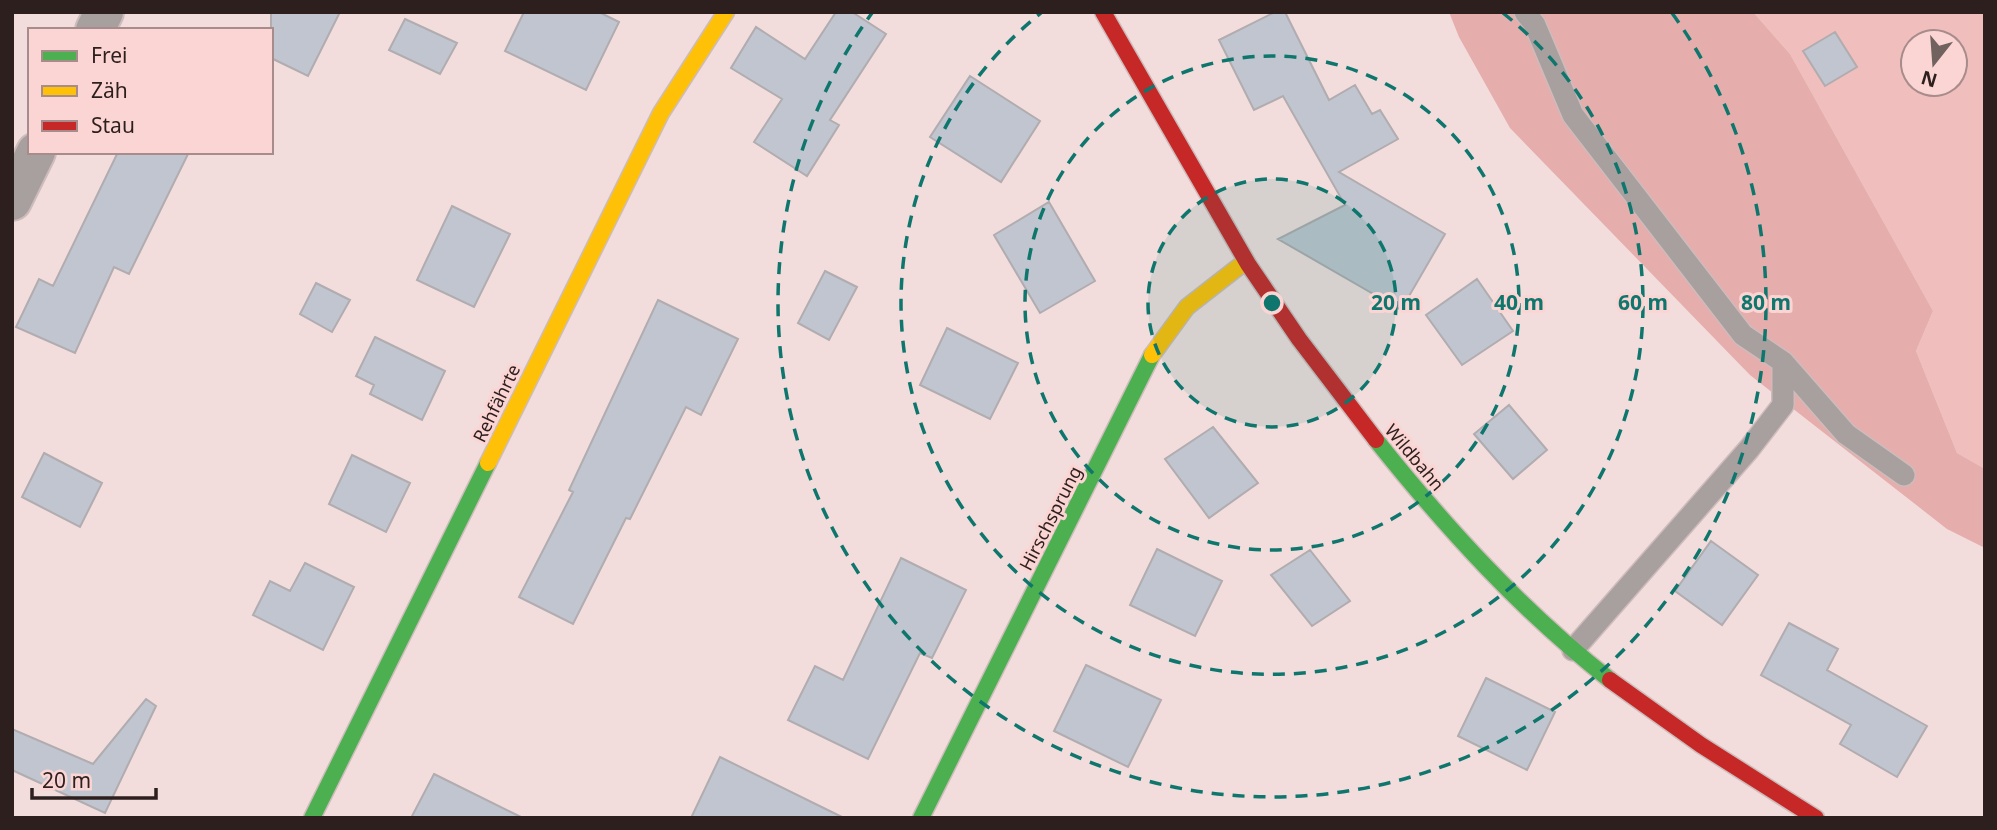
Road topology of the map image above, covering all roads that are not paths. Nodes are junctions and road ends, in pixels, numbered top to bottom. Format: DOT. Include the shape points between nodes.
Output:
graph roads {
  1 [pos="104,12"];
  2 [pos="726,12"];
  3 [pos="1103,12"];
  4 [pos="1525,12"];
  5 [pos="96,28"];
  6 [pos="35,154"];
  7 [pos="12,201"];
  8 [pos="1246,261"];
  9 [pos="1783,362"];
  10 [pos="1904,475"];
  11 [pos="1573,650"];
  12 [pos="312,818"];
  13 [pos="921,818"];
  14 [pos="1816,818"];
  1 -- 5 [label="street"];
  2 -- 12 [label="street, Rehfährte" via="661,113"];
  3 -- 8 [label="street, Wildbahn"];
  4 -- 9 [label="lane" via="1535,25 1573,115 1743,335"];
  6 -- 7 [label="street"];
  8 -- 11 [label="street, Wildbahn" via="1389,457 1482,566"];
  8 -- 13 [label="street, Hirschsprung" via="1187,307 1156,348"];
  9 -- 10 [label="lane" via="1846,434"];
  9 -- 11 [label="lane" via="1783,405"];
  11 -- 14 [label="street, Wildbahn" via="1692,740"];
}
